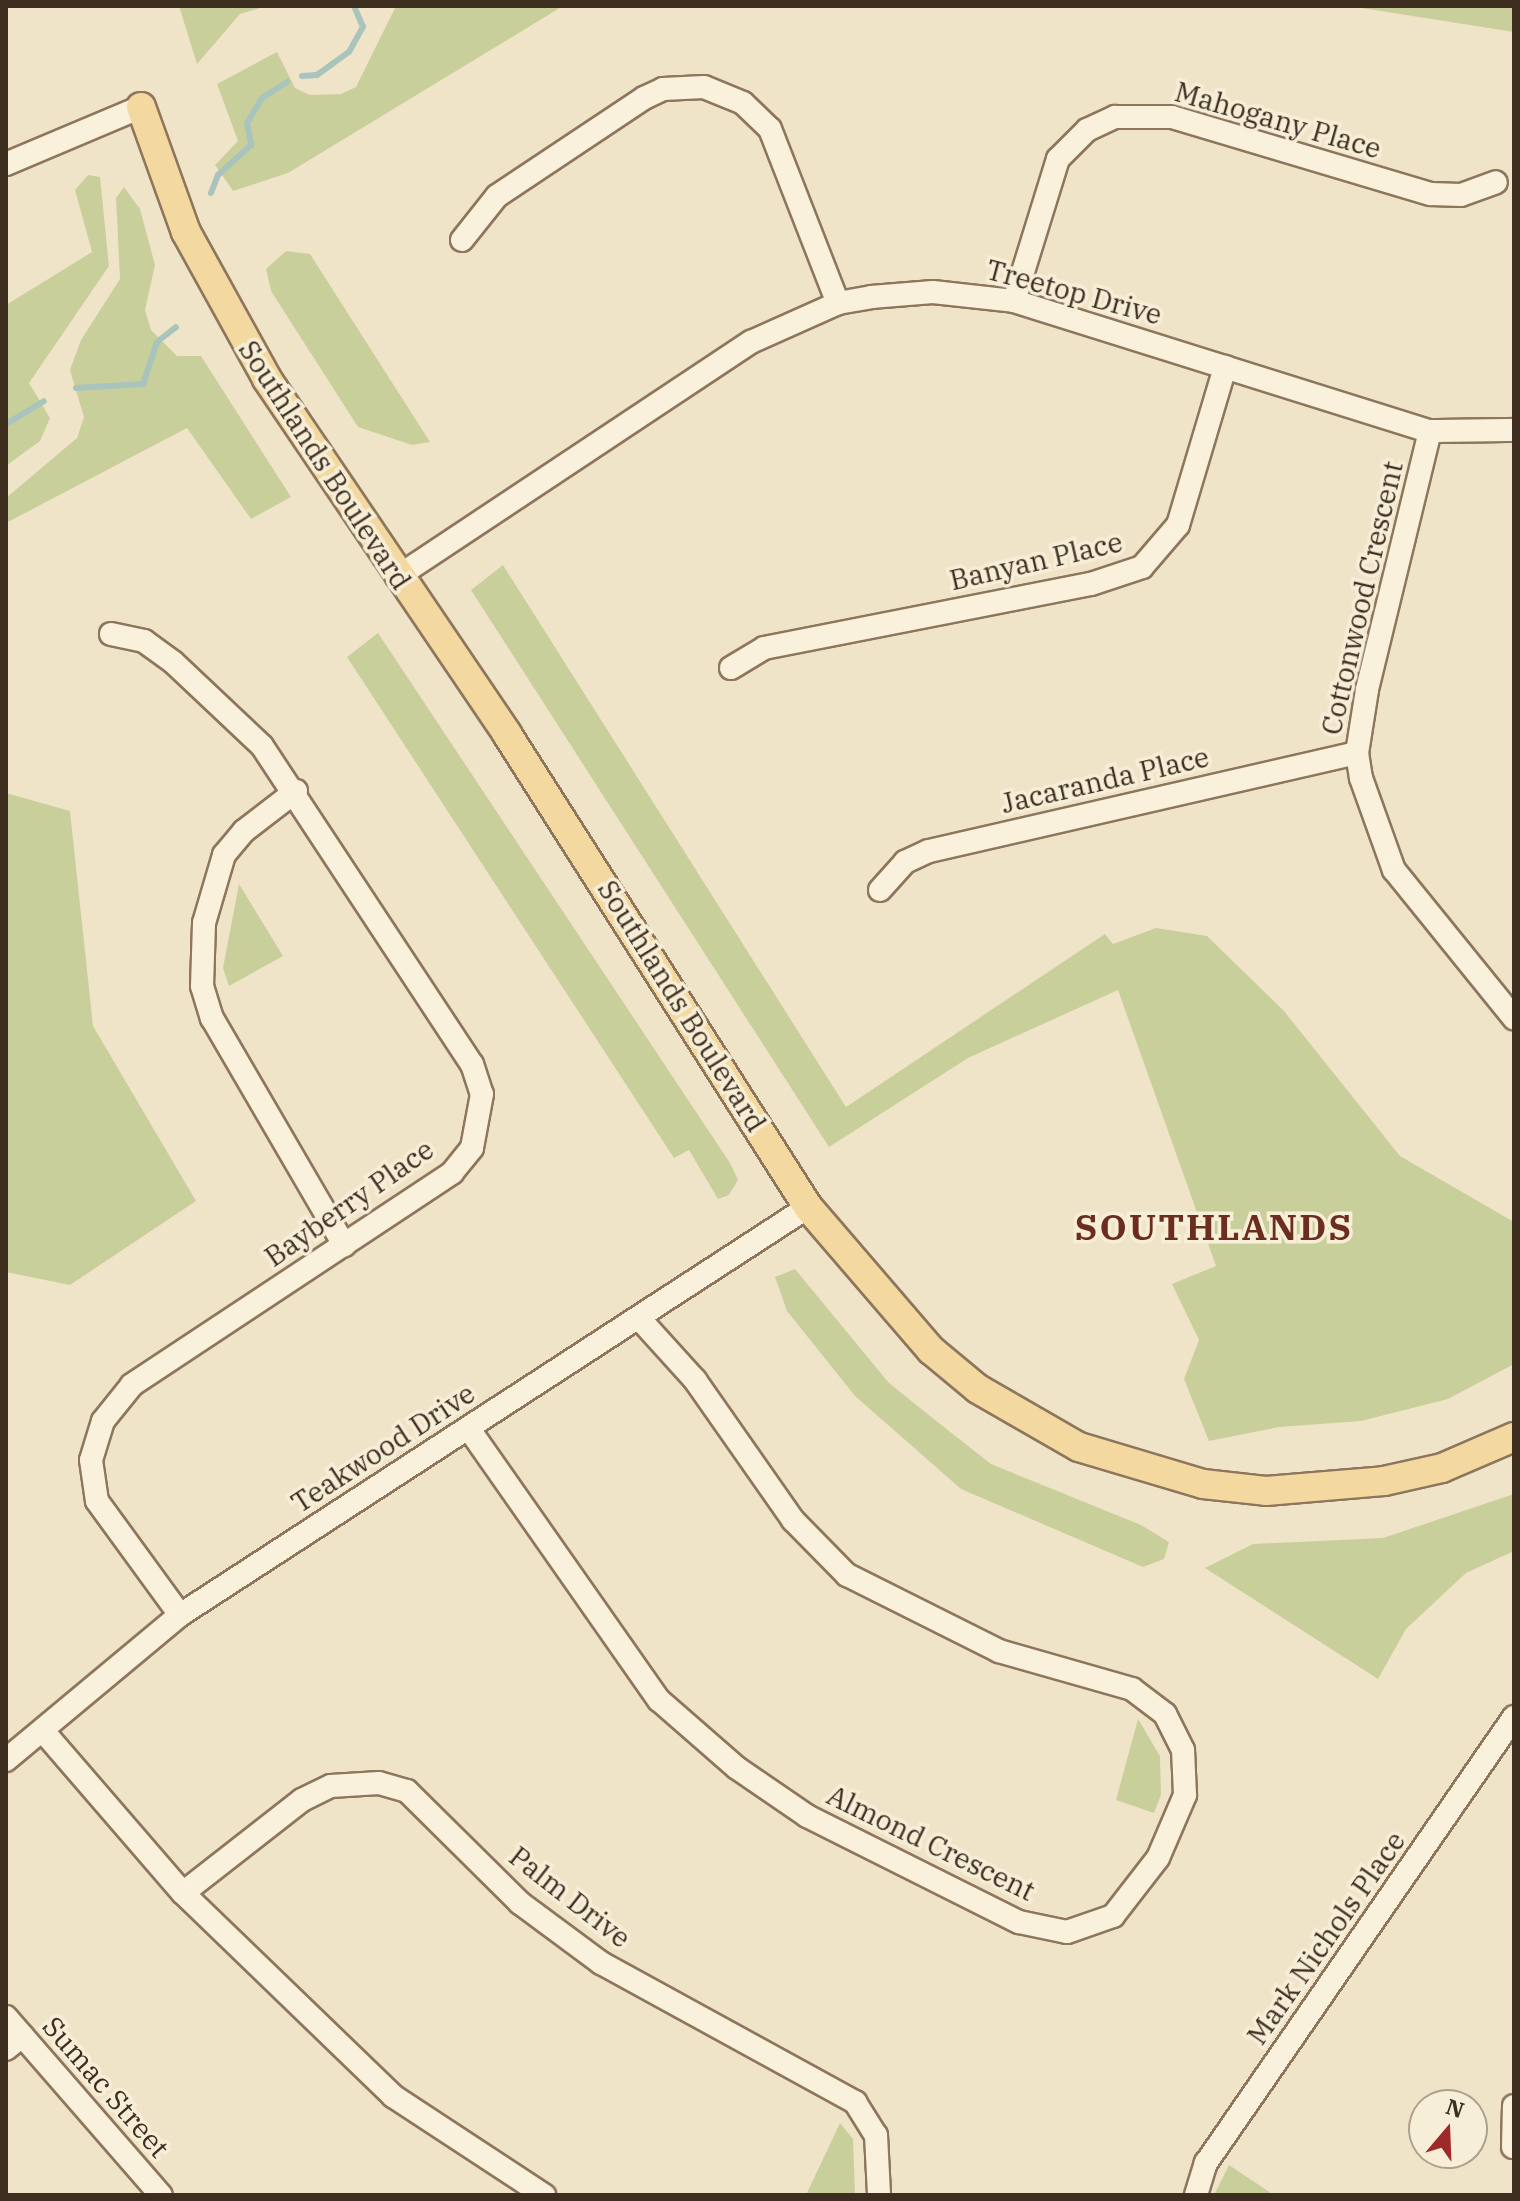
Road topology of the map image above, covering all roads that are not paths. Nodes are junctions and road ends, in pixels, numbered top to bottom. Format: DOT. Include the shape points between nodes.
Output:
graph roads {
  1 [pos="141,107"];
  2 [pos="6,164"];
  3 [pos="1496,182"];
  4 [pos="462,240"];
  5 [pos="1014,301"];
  6 [pos="838,303"];
  7 [pos="1225,367"];
  8 [pos="1514,430"];
  9 [pos="1430,431"];
  10 [pos="397,577"];
  11 [pos="111,634"];
  12 [pos="731,668"];
  13 [pos="1357,753"];
  14 [pos="296,791"];
  15 [pos="880,890"];
  16 [pos="1514,1018"];
  17 [pos="808,1207"];
  18 [pos="344,1245"];
  19 [pos="639,1318"];
  20 [pos="469,1429"];
  21 [pos="1514,1437"];
  22 [pos="180,1615"];
  23 [pos="1514,1717"];
  24 [pos="43,1731"];
  25 [pos="6,1760"];
  26 [pos="183,1893"];
  27 [pos="6,2017"];
  28 [pos="14,2042"];
  29 [pos="1514,2106"];
  30 [pos="1513,2147"];
  31 [pos="158,2194"];
  32 [pos="544,2195"];
  33 [pos="879,2195"];
  34 [pos="1196,2195"];
  1 -- 2 [label="street"];
  1 -- 10 [label="main road, Southlands Boulevard" via="186,232 227,314"];
  3 -- 5 [label="street, Mahogany Place" via="1461,195 1431,194 1172,117 1115,117 1087,130 1058,159"];
  4 -- 6 [label="street" via="477,214 504,191 644,98 663,89 704,87 743,103 770,129"];
  5 -- 6 [label="street, Treetop Drive" via="933,292"];
  5 -- 7 [label="street, Treetop Drive"];
  6 -- 10 [label="street, Treetop Drive" via="751,342"];
  7 -- 9 [label="street, Treetop Drive"];
  7 -- 12 [label="street, Banyan Place" via="1178,525 1142,567 1091,584 764,648"];
  8 -- 9 [label="street, Treetop Drive"];
  9 -- 13 [label="street, Cottonwood Crescent"];
  10 -- 17 [label="main road, Southlands Boulevard" via="608,888"];
  11 -- 14 [label="street, Bayberry Place" via="144,641 173,662 262,746"];
  13 -- 15 [label="street, Jacaranda Place" via="929,851 905,862"];
  13 -- 16 [label="street, Cottonwood Crescent" via="1367,806 1394,870"];
  14 -- 18 [label="street" via="244,831 224,855 204,923 202,986 212,1018"];
  14 -- 18 [label="street, Bayberry Place" via="472,1064 482,1094 472,1148 452,1173"];
  17 -- 19 [label="street, Teakwood Drive"];
  17 -- 21 [label="main road, Southlands Boulevard" via="931,1350 978,1389 1079,1447 1139,1469 1203,1484 1329,1489 1442,1468"];
  18 -- 22 [label="street, Bayberry Place" via="132,1385 113,1404 93,1443 97,1501"];
  19 -- 20 [label="street, Teakwood Drive"];
  19 -- 20 [label="street, Almond Crescent" via="695,1380 793,1520 847,1575 999,1651 1132,1689 1165,1714 1183,1750 1185,1795 1158,1858 1113,1916 1067,1932 1019,1922 807,1816 737,1768 659,1700"];
  20 -- 22 [label="street, Teakwood Drive"];
  22 -- 24 [label="street, Teakwood Drive"];
  23 -- 34 [label="street, Mark Nichols Place" via="1206,2163"];
  24 -- 25 [label="street, Teakwood Drive"];
  24 -- 26 [label="street"];
  26 -- 32 [label="street" via="393,2096"];
  26 -- 33 [label="street, Palm Drive" via="302,1800 331,1786 379,1783 407,1791 520,1903 601,1963 855,2102 876,2135"];
  27 -- 28 [label="street, Sumac Street"];
  28 -- 31 [label="street, Sumac Street"];
  29 -- 30 [label="street"];
}
